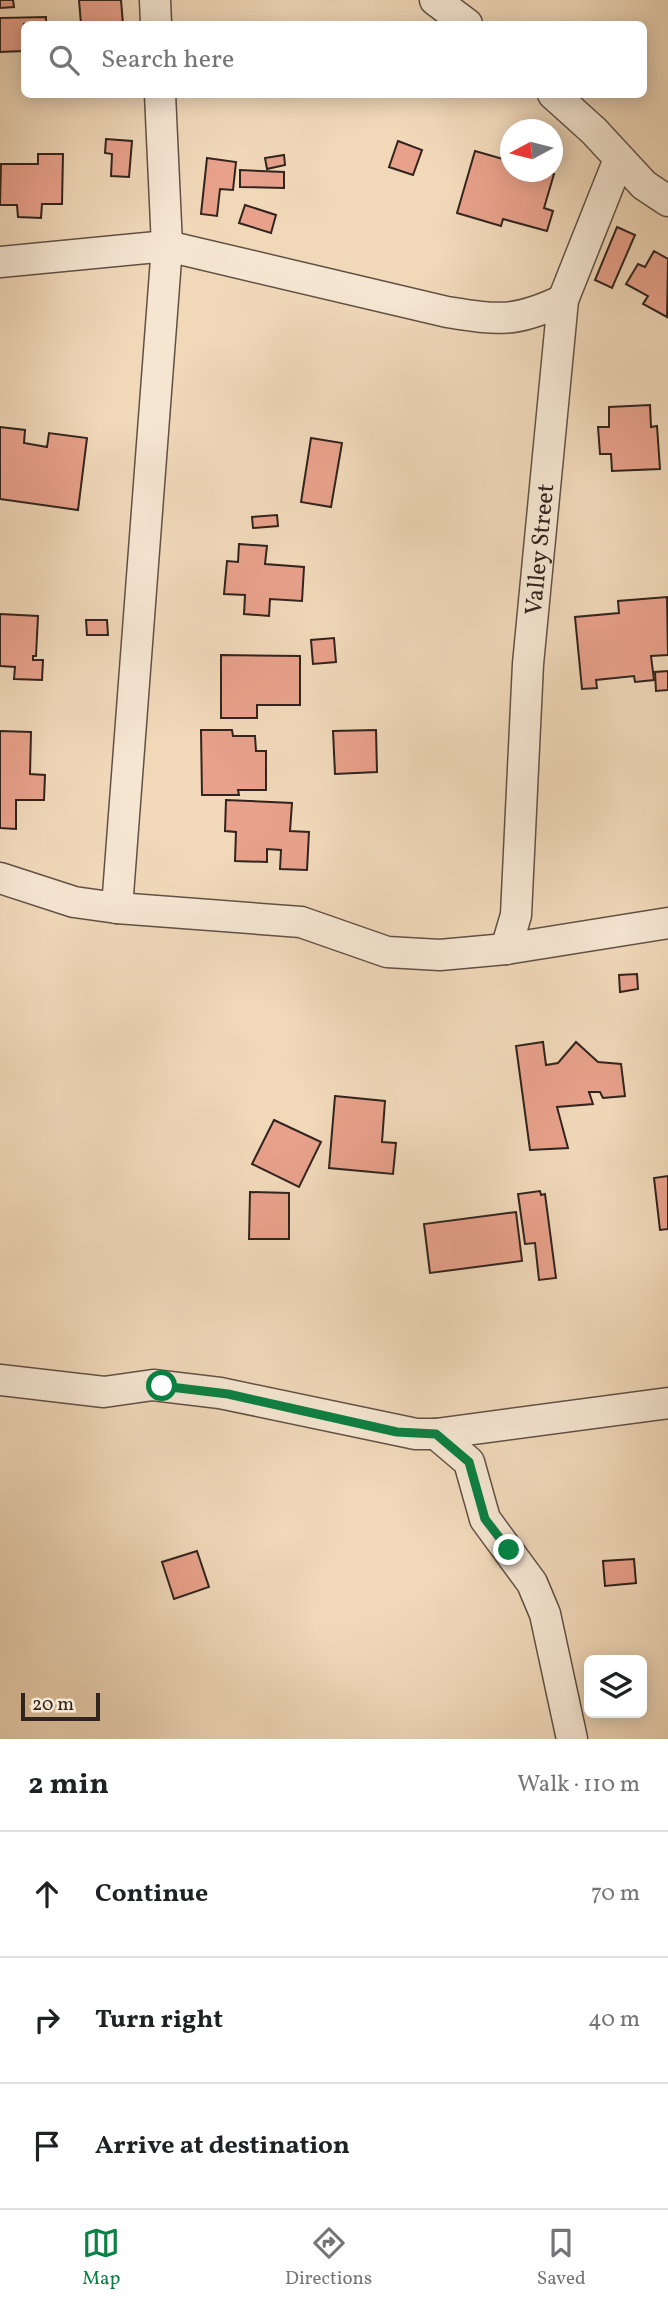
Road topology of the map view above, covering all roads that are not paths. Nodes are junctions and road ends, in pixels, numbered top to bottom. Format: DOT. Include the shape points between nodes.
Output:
graph roads {
  1 [pos="155,0"];
  2 [pos="435,0"];
  3 [pos="156,21"];
  4 [pos="463,21"];
  5 [pos="160,98"];
  6 [pos="557,98"];
  7 [pos="618,159"];
  8 [pos="668,201"];
  9 [pos="167,246"];
  10 [pos="0,262"];
  11 [pos="563,300"];
  12 [pos="0,878"];
  13 [pos="117,908"];
  14 [pos="668,923"];
  15 [pos="506,949"];
  16 [pos="0,1380"];
  17 [pos="668,1404"];
  18 [pos="436,1434"];
  19 [pos="572,1739"];
  1 -- 3 [label="street"];
  2 -- 4 [label="street"];
  5 -- 9 [label="street"];
  6 -- 7 [label="street"];
  7 -- 8 [label="street"];
  7 -- 11 [label="street, Valley Street"];
  9 -- 10 [label="street"];
  9 -- 11 [label="street" via="482,318 509,320"];
  9 -- 13 [label="street"];
  11 -- 15 [label="street, Valley Street" via="528,664 516,915"];
  12 -- 13 [label="street" via="74,902"];
  13 -- 15 [label="street" via="302,922 387,952"];
  14 -- 15 [label="street"];
  16 -- 18 [label="street" via="104,1392 142,1385 228,1394 397,1432"];
  17 -- 18 [label="street"];
  18 -- 19 [label="street" via="469,1462 485,1519 536,1590"];
}
